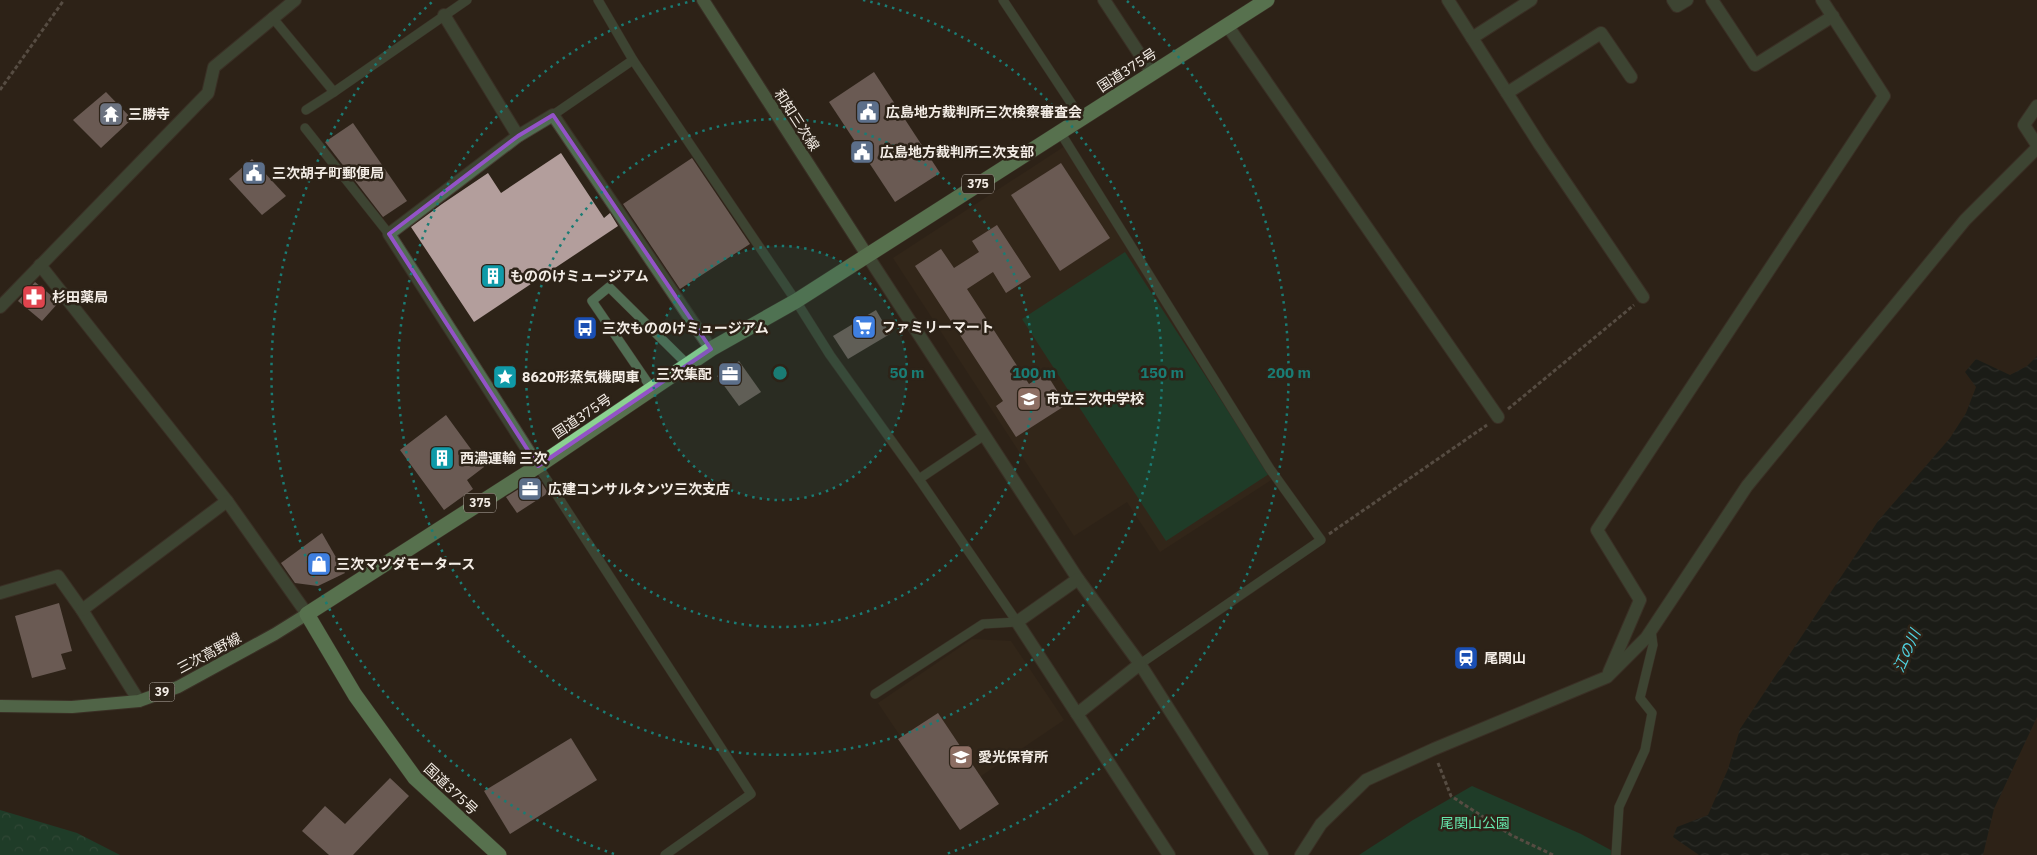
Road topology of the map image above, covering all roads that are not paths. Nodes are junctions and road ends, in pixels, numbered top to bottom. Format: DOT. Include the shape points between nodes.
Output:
graph roads {
  1 [pos="295,0"];
  2 [pos="468,0"];
  3 [pos="598,0"];
  4 [pos="703,0"];
  5 [pos="1003,0"];
  6 [pos="1104,0"];
  7 [pos="1267,0"];
  8 [pos="1448,0"];
  9 [pos="1531,0"];
  10 [pos="1673,0"];
  11 [pos="1687,0"];
  12 [pos="1712,0"];
  13 [pos="1822,0"];
  14 [pos="444,15"];
  15 [pos="1833,16"];
  16 [pos="272,17"];
  17 [pos="1227,25"];
  18 [pos="1472,38"];
  19 [pos="633,60"];
  20 [pos="1152,73"];
  21 [pos="1631,77"];
  22 [pos="334,92"];
  23 [pos="1507,93"];
  24 [pos="2037,106"];
  25 [pos="306,110"];
  26 [pos="553,115"];
  27 [pos="1081,118"];
  28 [pos="305,128"];
  29 [pos="1060,132"];
  30 [pos="518,136"];
  31 [pos="2037,147"];
  32 [pos="389,234"];
  33 [pos="867,256"];
  34 [pos="40,265"];
  35 [pos="1643,298"];
  36 [pos="796,301"];
  37 [pos="0,307"];
  38 [pos="711,349"];
  39 [pos="688,365"];
  40 [pos="652,389"];
  41 [pos="1498,417"];
  42 [pos="983,436"];
  43 [pos="538,466"];
  44 [pos="919,479"];
  45 [pos="227,501"];
  46 [pos="1078,579"];
  47 [pos="0,593"];
  48 [pos="82,610"];
  49 [pos="307,614"];
  50 [pos="1017,622"];
  51 [pos="1651,630"];
  52 [pos="1140,664"];
  53 [pos="1607,677"];
  54 [pos="875,694"];
  55 [pos="139,701"];
  56 [pos="0,706"];
  57 [pos="1077,714"];
  58 [pos="499,855"];
  59 [pos="665,855"];
  60 [pos="1169,855"];
  61 [pos="1262,855"];
  62 [pos="1300,855"];
  63 [pos="1616,855"];
  1 -- 16 [label="street"];
  2 -- 14 [label="lane"];
  3 -- 19 [label="lane"];
  4 -- 33 [label="main road, 和知三次線"];
  5 -- 27 [label="lane"];
  6 -- 20 [label="street"];
  7 -- 17 [label="highway, 国道375号 / 375"];
  8 -- 18 [label="street"];
  9 -- 18 [label="street"];
  10 -- 11 [label="street" via="1677,6"];
  12 -- 15 [label="street" via="1755,65"];
  13 -- 15 [label="street"];
  14 -- 22 [label="lane"];
  14 -- 30 [label="street"];
  15 -- 53 [label="street" via="1884,96 1597,530 1640,600"];
  16 -- 22 [label="lane"];
  16 -- 34 [label="street" via="214,67 208,93"];
  17 -- 20 [label="highway, 国道375号 / 375"];
  17 -- 41 [label="street"];
  18 -- 23 [label="street"];
  19 -- 26 [label="lane"];
  19 -- 36 [label="lane"];
  20 -- 27 [label="highway, 国道375号 / 375"];
  21 -- 23 [label="street" via="1601,33"];
  22 -- 25 [label="lane"];
  23 -- 35 [label="street"];
  24 -- 31 [label="street" via="2024,125"];
  26 -- 30 [label="street"];
  26 -- 38 [label="street"];
  27 -- 29 [label="highway, 国道375号 / 375"];
  28 -- 32 [label="lane"];
  29 -- 33 [label="highway, 国道375号 / 375"];
  29 -- 52 [label="lane" via="1270,469 1321,540"];
  30 -- 32 [label="street"];
  31 -- 51 [label="street" via="1965,220 1747,486"];
  32 -- 43 [label="street"];
  33 -- 36 [label="highway, 国道375号 / 375"];
  33 -- 42 [label="street"];
  34 -- 37 [label="street"];
  34 -- 45 [label="street"];
  36 -- 38 [label="highway, 国道375号 / 375"];
  36 -- 44 [label="lane" via="830,355"];
  38 -- 39 [label="highway, 国道375号 / 375"];
  39 -- 40 [label="highway, 国道375号 / 375"];
  39 -- 40 [label="lane" via="609,287 592,301"];
  40 -- 43 [label="highway, 国道375号 / 375"];
  42 -- 44 [label="lane"];
  42 -- 46 [label="street"];
  43 -- 49 [label="highway, 国道375号 / 375"];
  43 -- 59 [label="lane" via="750,794"];
  44 -- 50 [label="lane"];
  45 -- 48 [label="street"];
  45 -- 49 [label="street"];
  46 -- 50 [label="street"];
  46 -- 52 [label="street"];
  47 -- 48 [label="street" via="58,576"];
  48 -- 55 [label="street"];
  49 -- 55 [label="main road, 三次高野線 / 39" via="178,686"];
  49 -- 58 [label="highway, 国道375号" via="355,695 415,778"];
  50 -- 54 [label="lane" via="983,624"];
  50 -- 57 [label="street"];
  51 -- 53 [label="street"];
  51 -- 63 [label="lane" via="1653,645 1640,698 1652,713 1645,750 1619,807"];
  52 -- 57 [label="street"];
  52 -- 61 [label="street"];
  53 -- 62 [label="street" via="1366,780 1321,824"];
  55 -- 56 [label="main road, 三次高野線 / 39" via="72,707"];
  57 -- 60 [label="street"];
}
